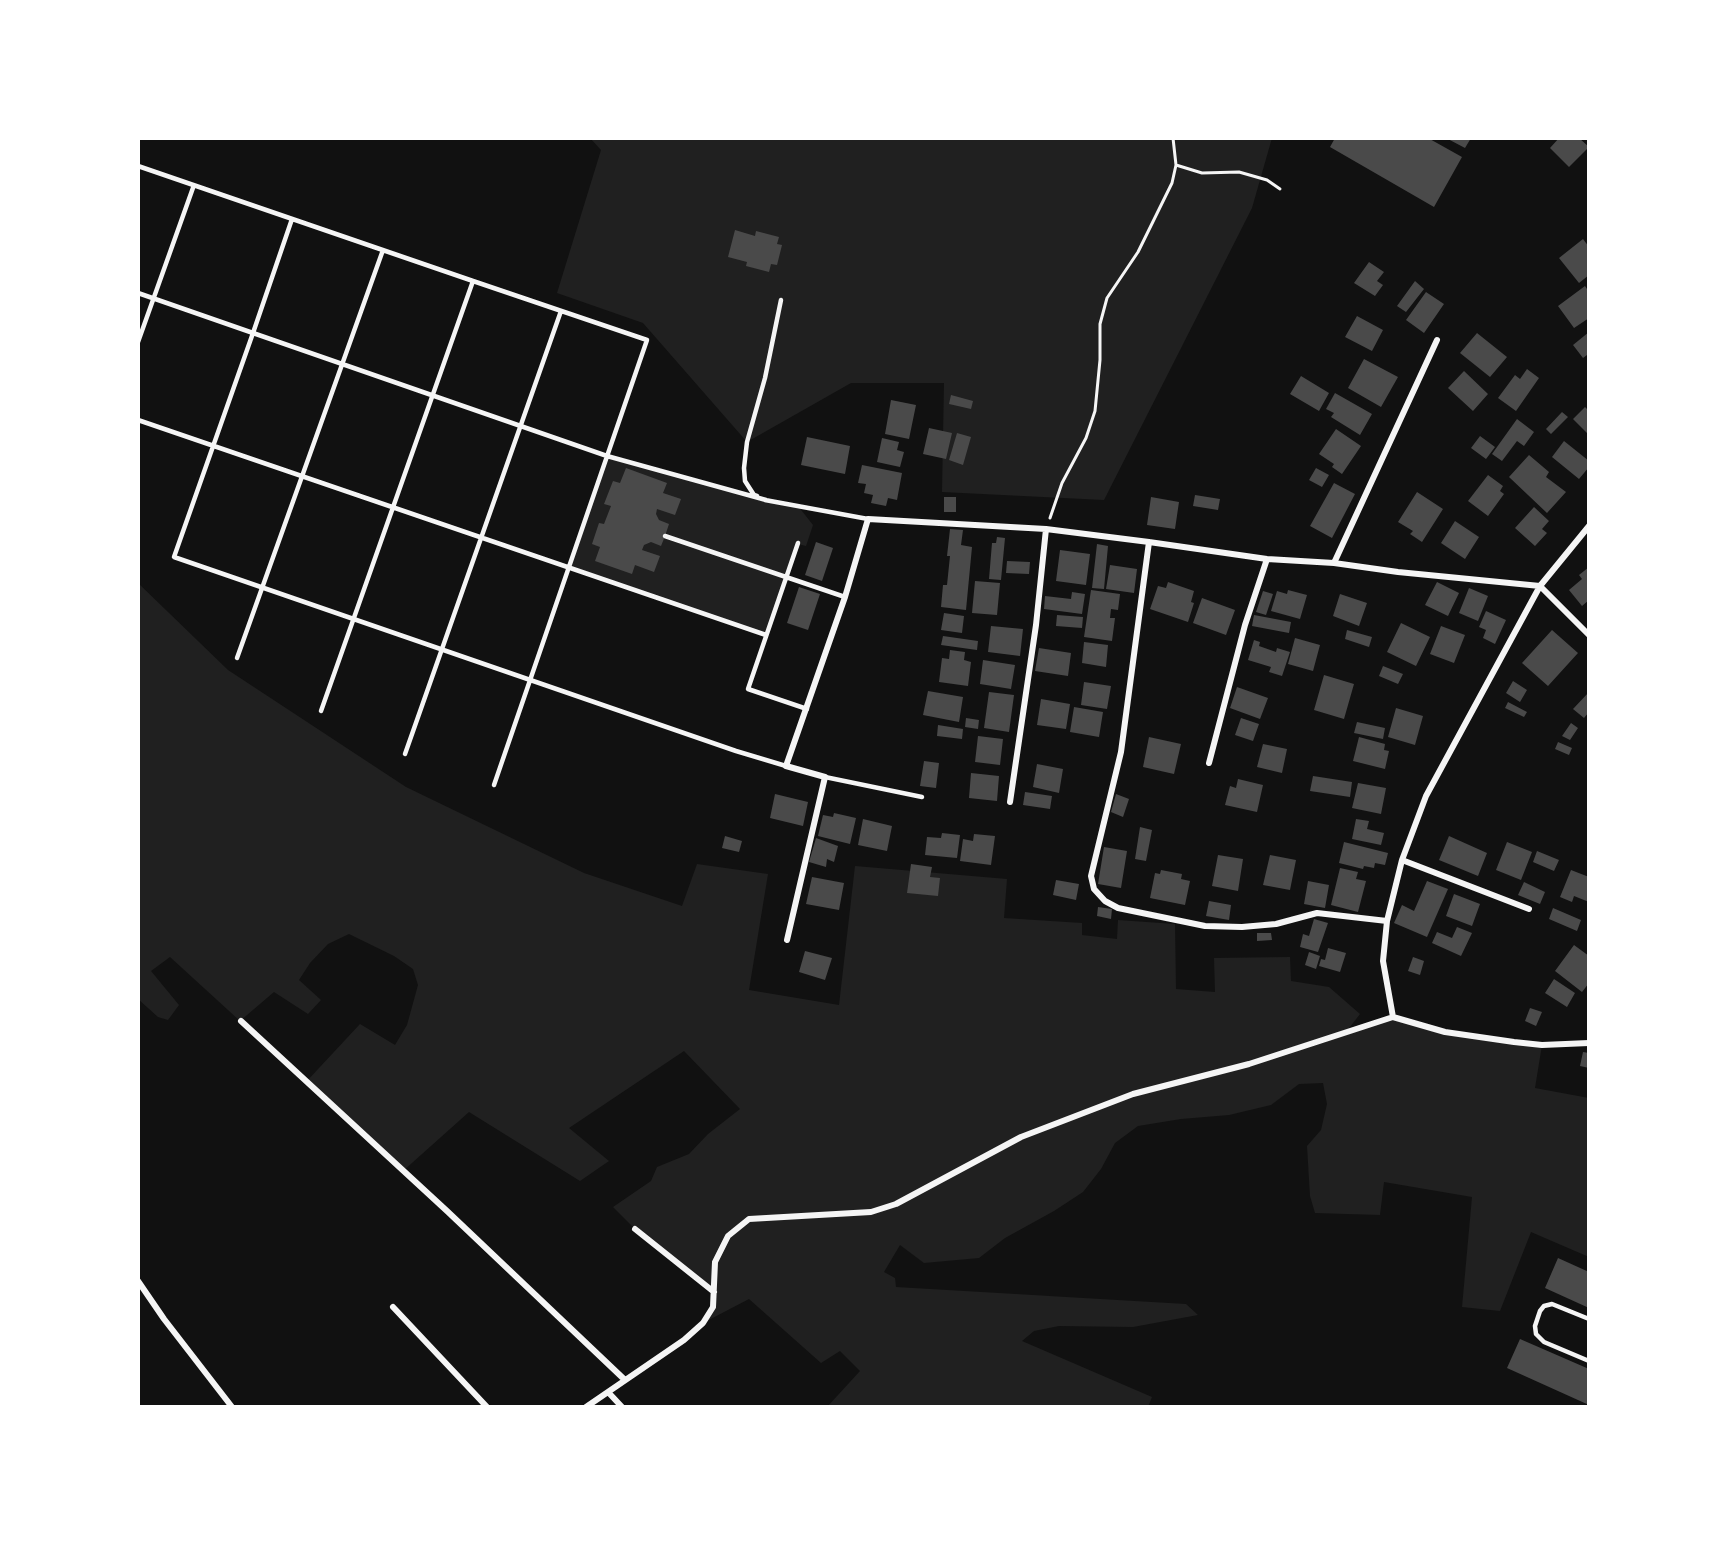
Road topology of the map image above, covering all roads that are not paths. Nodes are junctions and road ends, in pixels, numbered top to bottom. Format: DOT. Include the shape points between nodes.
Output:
graph roads {
  1 [pos="138,166"];
  2 [pos="194,185"];
  3 [pos="292,219"];
  4 [pos="383,250"];
  5 [pos="473,281"];
  6 [pos="138,294"];
  7 [pos="153,299"];
  8 [pos="781,300"];
  9 [pos="561,311"];
  10 [pos="253,333"];
  11 [pos="1437,340"];
  12 [pos="138,342"];
  13 [pos="342,364"];
  14 [pos="432,396"];
  15 [pos="138,420"];
  16 [pos="520,426"];
  17 [pos="213,446"];
  18 [pos="607,456"];
  19 [pos="302,476"];
  20 [pos="766,500"];
  21 [pos="393,507"];
  22 [pos="868,519"];
  23 [pos="1589,526"];
  24 [pos="1046,529"];
  25 [pos="665,536"];
  26 [pos="481,538"];
  27 [pos="1149,542"];
  28 [pos="798,543"];
  29 [pos="1267,559"];
  30 [pos="1335,563"];
  31 [pos="568,567"];
  32 [pos="786,578"];
  33 [pos="1540,586"];
  34 [pos="262,587"];
  35 [pos="845,597"];
  36 [pos="354,619"];
  37 [pos="766,635"];
  38 [pos="1589,635"];
  39 [pos="441,650"];
  40 [pos="237,657"];
  41 [pos="530,680"];
  42 [pos="807,709"];
  43 [pos="321,711"];
  44 [pos="405,754"];
  45 [pos="1209,763"];
  46 [pos="786,766"];
  47 [pos="825,777"];
  48 [pos="494,785"];
  49 [pos="922,797"];
  50 [pos="1010,802"];
  51 [pos="1402,860"];
  52 [pos="1529,909"];
  53 [pos="1387,921"];
  54 [pos="787,940"];
  55 [pos="1393,1017"];
  56 [pos="241,1021"];
  57 [pos="1589,1043"];
  58 [pos="635,1229"];
  59 [pos="138,1281"];
  60 [pos="714,1292"];
  61 [pos="393,1307"];
  62 [pos="1589,1319"];
  63 [pos="1589,1361"];
  64 [pos="625,1380"];
  65 [pos="608,1392"];
  66 [pos="232,1407"];
  67 [pos="487,1407"];
  68 [pos="586,1407"];
  69 [pos="622,1407"];
  1 -- 2 [label="lane"];
  2 -- 3 [label="lane"];
  2 -- 7 [label="lane"];
  3 -- 4 [label="lane"];
  3 -- 10 [label="lane"];
  4 -- 5 [label="lane"];
  4 -- 13 [label="lane"];
  5 -- 9 [label="lane"];
  5 -- 14 [label="lane"];
  6 -- 7 [label="lane"];
  7 -- 10 [label="lane"];
  7 -- 12 [label="lane"];
  8 -- 20 [label="lane" via="744,468 745,481 754,495"];
  9 -- 16 [label="lane"];
  9 -- 18 [label="lane" via="647,340"];
  10 -- 13 [label="lane"];
  10 -- 17 [label="lane"];
  11 -- 30 [label="street"];
  13 -- 14 [label="lane"];
  13 -- 19 [label="lane"];
  14 -- 16 [label="lane"];
  14 -- 21 [label="lane"];
  15 -- 17 [label="lane"];
  16 -- 18 [label="lane"];
  16 -- 26 [label="lane"];
  17 -- 19 [label="lane"];
  17 -- 34 [label="lane" via="174,557"];
  18 -- 20 [label="lane"];
  18 -- 31 [label="lane"];
  19 -- 21 [label="lane"];
  19 -- 34 [label="lane"];
  20 -- 22 [label="lane"];
  21 -- 26 [label="lane"];
  21 -- 36 [label="lane"];
  22 -- 24 [label="street"];
  22 -- 35 [label="street"];
  23 -- 33 [label="street"];
  24 -- 27 [label="street"];
  24 -- 50 [label="street"];
  25 -- 32 [label="lane"];
  26 -- 31 [label="lane"];
  26 -- 39 [label="lane"];
  27 -- 29 [label="street"];
  27 -- 53 [label="street" via="1121,752 1091,876 1094,889 1118,908 1205,926 1276,924 1317,914"];
  28 -- 32 [label="lane"];
  29 -- 30 [label="street"];
  29 -- 45 [label="street" via="1245,625"];
  30 -- 33 [label="street"];
  31 -- 37 [label="lane"];
  31 -- 41 [label="lane"];
  32 -- 35 [label="lane"];
  32 -- 37 [label="lane"];
  33 -- 38 [label="street"];
  33 -- 51 [label="street" via="1426,796"];
  34 -- 36 [label="lane"];
  34 -- 40 [label="lane"];
  35 -- 42 [label="street"];
  36 -- 39 [label="lane"];
  36 -- 43 [label="lane"];
  37 -- 42 [label="lane" via="748,689"];
  39 -- 41 [label="lane"];
  39 -- 44 [label="lane"];
  41 -- 46 [label="lane"];
  41 -- 48 [label="lane"];
  42 -- 46 [label="street"];
  46 -- 47 [label="street"];
  47 -- 49 [label="lane"];
  47 -- 54 [label="street"];
  51 -- 52 [label="street"];
  51 -- 53 [label="street"];
  53 -- 55 [label="street" via="1383,961"];
  55 -- 57 [label="street" via="1445,1032 1514,1042"];
  55 -- 60 [label="street" via="1249,1064 1133,1094 1021,1137 887,1207 844,1215 750,1219 723,1244 715,1262"];
  56 -- 64 [label="street"];
  58 -- 60 [label="street"];
  59 -- 66 [label="street"];
  60 -- 64 [label="street" via="713,1307 703,1323"];
  61 -- 67 [label="street"];
  62 -- 63 [label="lane" via="1552,1304 1540,1311 1535,1326 1536,1334 1545,1342"];
  64 -- 65 [label="street"];
  65 -- 68 [label="street"];
  65 -- 69 [label="street"];
}
